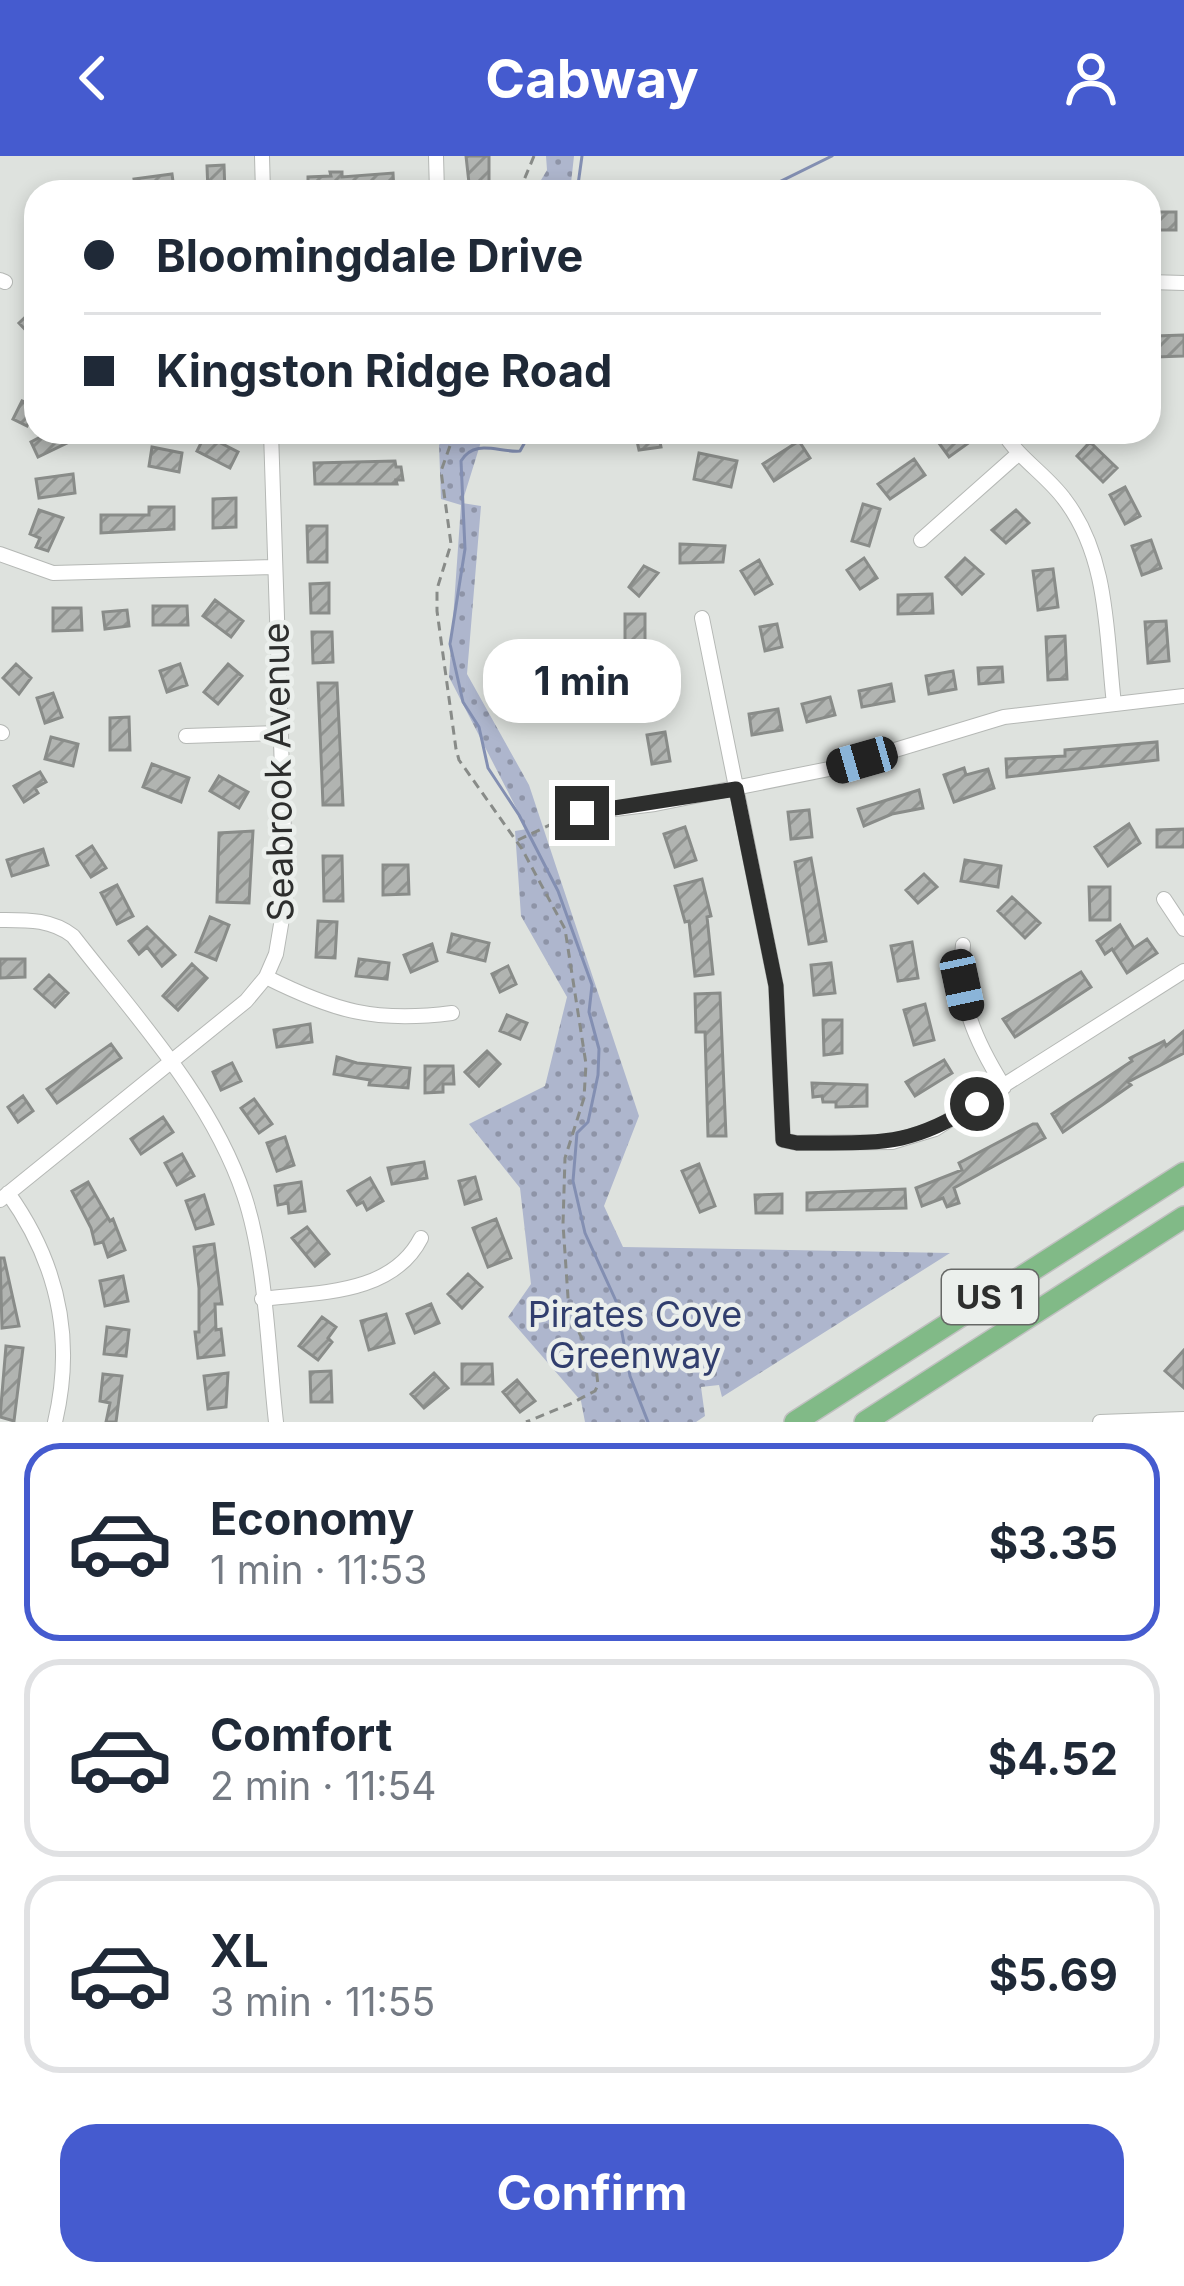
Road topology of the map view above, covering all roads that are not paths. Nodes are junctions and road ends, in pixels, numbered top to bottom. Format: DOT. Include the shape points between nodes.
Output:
graph roads {
  1 [pos="271,444"];
  2 [pos="1011,444"];
  3 [pos="1018,454"];
  4 [pos="921,540"];
  5 [pos="0,554"];
  6 [pos="275,567"];
  7 [pos="702,619"];
  8 [pos="1184,697"];
  9 [pos="1114,704"];
  10 [pos="280,733"];
  11 [pos="186,736"];
  12 [pos="736,789"];
  13 [pos="582,813"];
  14 [pos="1164,899"];
  15 [pos="0,920"];
  16 [pos="1184,929"];
  17 [pos="963,945"];
  18 [pos="1184,971"];
  19 [pos="266,977"];
  20 [pos="452,1013"];
  21 [pos="172,1063"];
  22 [pos="1004,1087"];
  23 [pos="1184,1173"];
  24 [pos="4,1196"];
  25 [pos="1184,1217"];
  26 [pos="421,1238"];
  27 [pos="262,1299"];
  28 [pos="1184,1419"];
  29 [pos="55,1422"];
  30 [pos="276,1422"];
  31 [pos="795,1422"];
  32 [pos="865,1422"];
  33 [pos="1100,1422"];
  1 -- 6 [label="street, Seabrook Avenue"];
  2 -- 3 [label="street"];
  3 -- 4 [label="street"];
  3 -- 9 [label="street" via="1062,495 1088,538"];
  5 -- 6 [label="street" via="53,573"];
  6 -- 10 [label="street, Seabrook Avenue"];
  7 -- 12 [label="street"];
  8 -- 9 [label="street"];
  9 -- 12 [label="street" via="979,722"];
  10 -- 11 [label="street"];
  10 -- 19 [label="street, Seabrook Avenue" via="286,912"];
  12 -- 13 [label="street"];
  12 -- 22 [label="street" via="776,986 783,1140 908,1139"];
  14 -- 16 [label="street"];
  15 -- 21 [label="street" via="44,922 73,936"];
  17 -- 22 [label="street" via="969,1021"];
  18 -- 22 [label="street"];
  19 -- 20 [label="street" via="350,1013"];
  19 -- 21 [label="street, Seabrook Avenue"];
  21 -- 24 [label="street, Seabrook Avenue"];
  21 -- 27 [label="street" via="244,1195"];
  23 -- 31 [label="highway, US 1"];
  24 -- 29 [label="street" via="37,1238 58,1296 64,1378"];
  25 -- 32 [label="highway, US 1"];
  26 -- 27 [label="street" via="410,1260 370,1281"];
  27 -- 30 [label="street"];
  28 -- 33 [label="street"];
}
